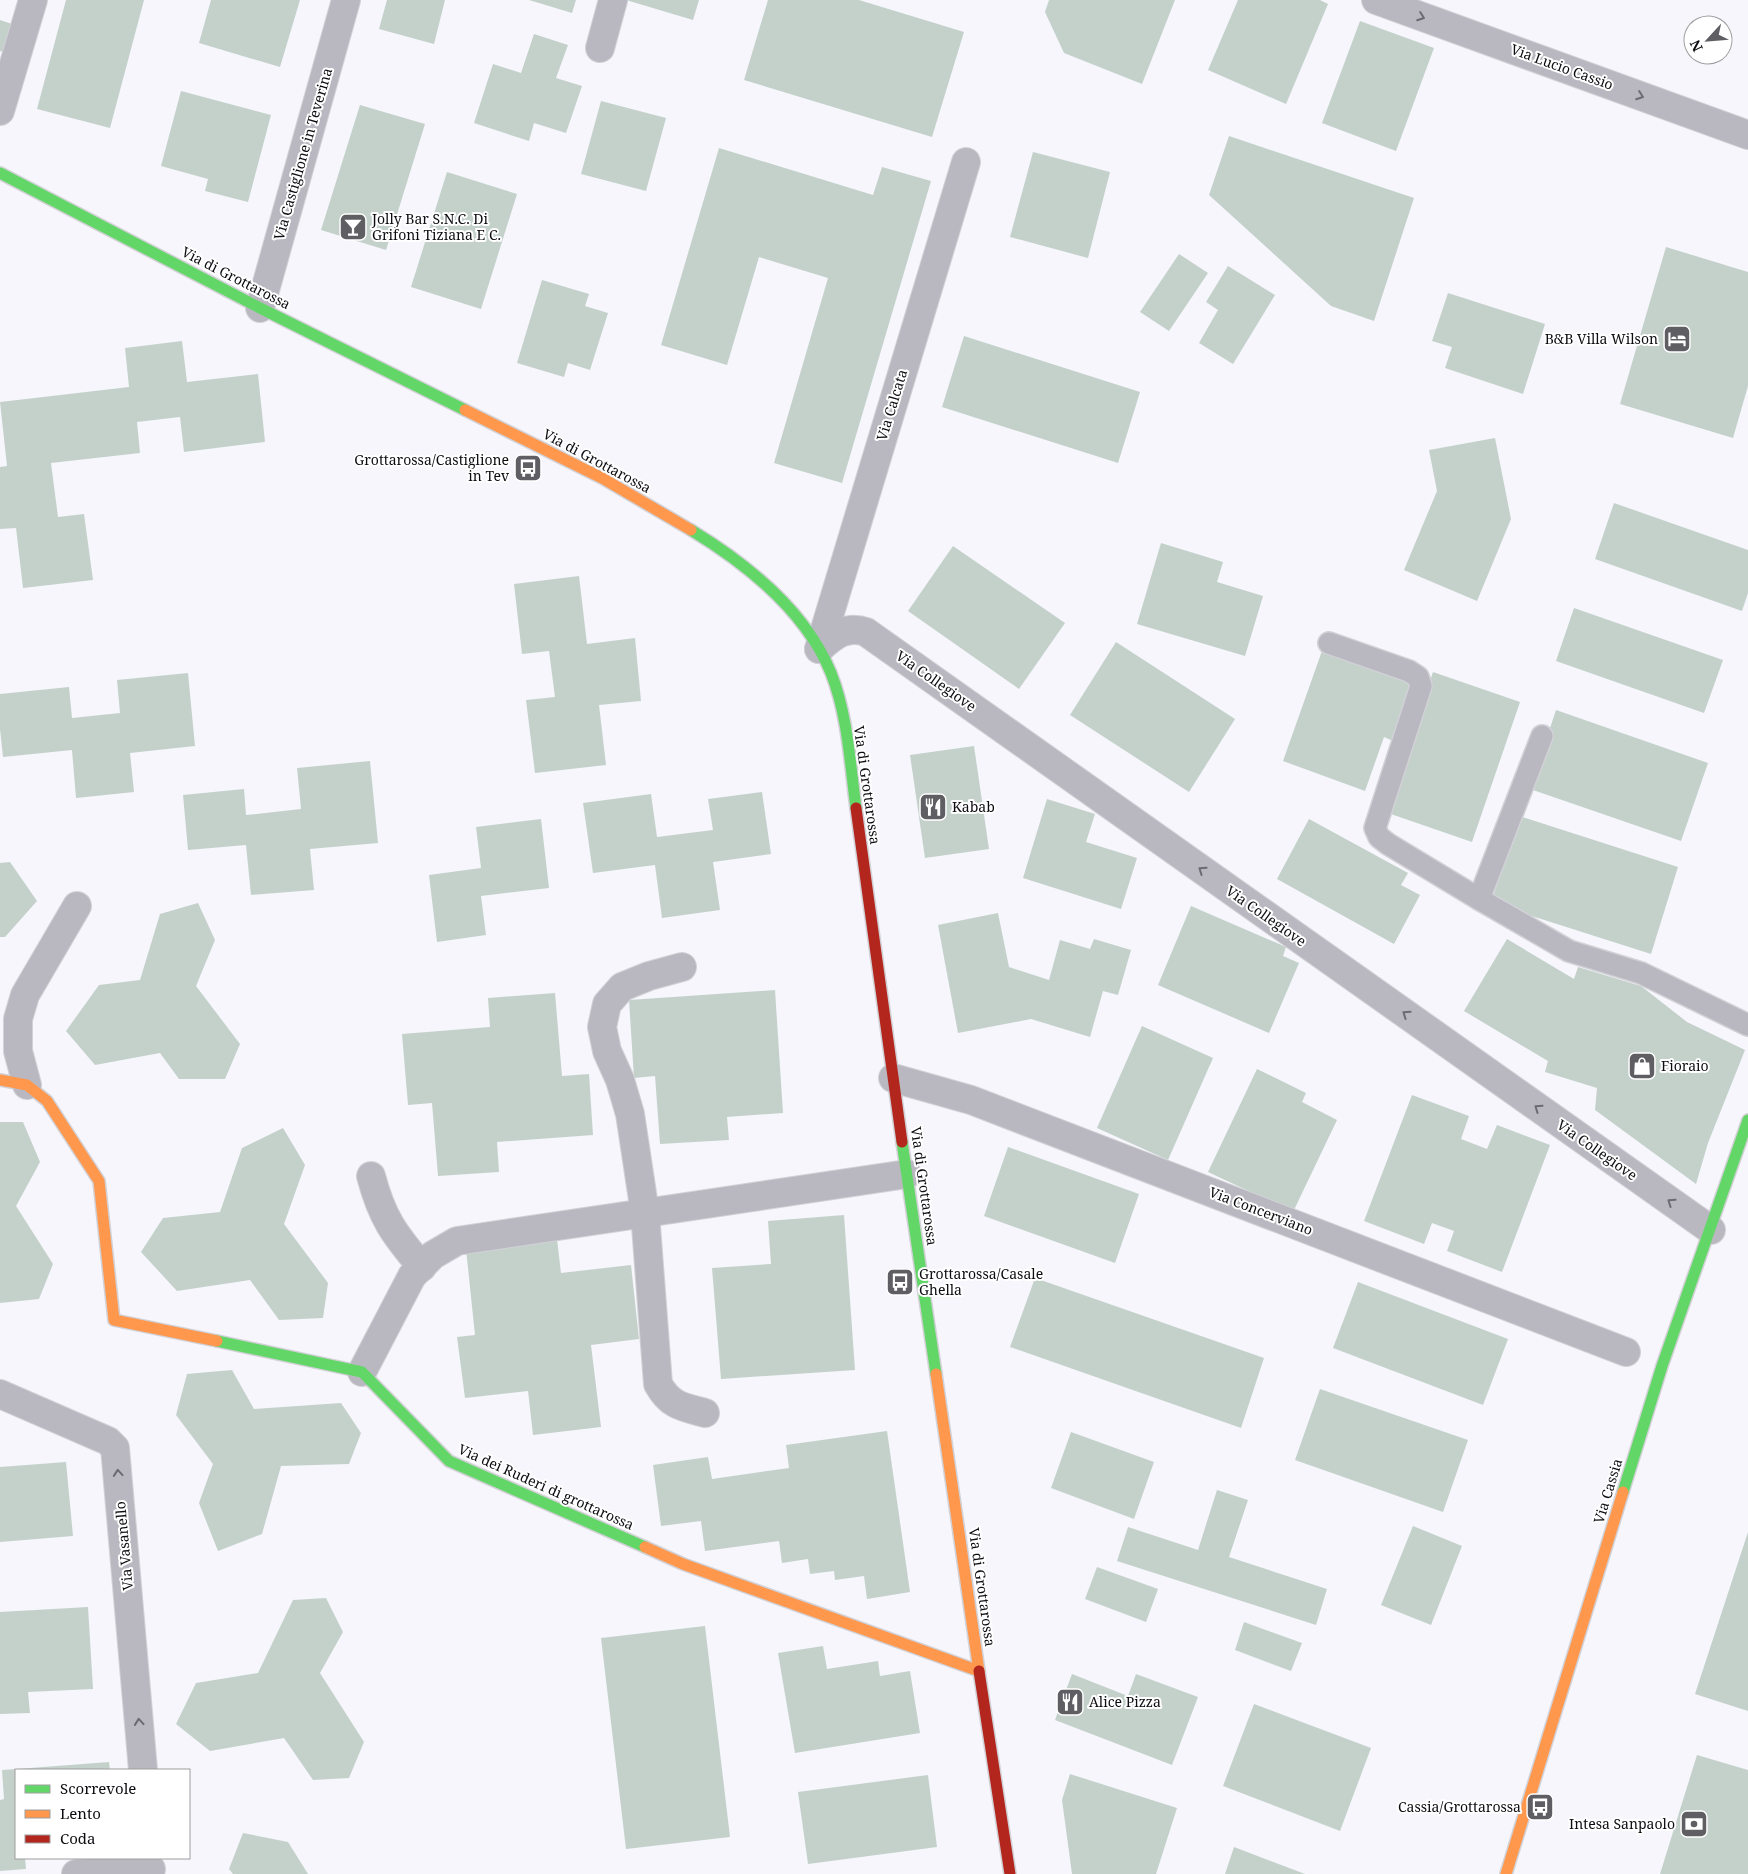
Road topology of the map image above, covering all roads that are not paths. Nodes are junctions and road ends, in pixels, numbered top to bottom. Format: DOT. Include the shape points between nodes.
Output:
graph roads {
  1 [pos="33,0"];
  2 [pos="346,0"];
  3 [pos="612,0"];
  4 [pos="1376,0"];
  5 [pos="600,48"];
  6 [pos="0,111"];
  7 [pos="1748,134"];
  8 [pos="966,162"];
  9 [pos="0,173"];
  10 [pos="260,308"];
  11 [pos="1329,643"];
  12 [pos="819,648"];
  13 [pos="1542,736"];
  14 [pos="1480,899"];
  15 [pos="78,906"];
  16 [pos="682,967"];
  17 [pos="1748,1025"];
  18 [pos="893,1078"];
  19 [pos="0,1080"];
  20 [pos="37,1093"];
  21 [pos="1748,1120"];
  22 [pos="907,1174"];
  23 [pos="370,1176"];
  24 [pos="645,1213"];
  25 [pos="1710,1230"];
  26 [pos="422,1267"];
  27 [pos="1626,1352"];
  28 [pos="362,1372"];
  29 [pos="0,1394"];
  30 [pos="705,1413"];
  31 [pos="979,1671"];
  32 [pos="143,1769"];
  33 [pos="151,1867"];
  34 [pos="76,1874"];
  35 [pos="1010,1874"];
  36 [pos="1506,1874"];
  1 -- 6 [label="street"];
  2 -- 10 [label="street, Via Castiglione in Teverina"];
  3 -- 5 [label="street"];
  4 -- 7 [label="street, Via Lucio Cassio, one-way"];
  8 -- 12 [label="street, Via Calcata"];
  9 -- 10 [label="street, Via di Grottarossa"];
  10 -- 12 [label="street, Via di Grottarossa" via="602,478 643,502 720,550 776,593"];
  11 -- 14 [label="lane" via="1418,677 1421,686 1375,828 1379,837 1388,844"];
  12 -- 18 [label="street, Via di Grottarossa" via="834,682 846,740"];
  25 -- 12 [label="street, Via Collegiove, one-way" via="866,632 837,633"];
  13 -- 14 [label="lane"];
  14 -- 17 [label="lane" via="1568,951 1641,972"];
  15 -- 20 [label="street" via="25,995 18,1019 18,1051"];
  16 -- 24 [label="street" via="622,987 607,1004 602,1027 607,1051 630,1114"];
  18 -- 22 [label="street, Via di Grottarossa"];
  18 -- 27 [label="street, Via Concerviano" via="971,1100"];
  19 -- 20 [label="street"];
  20 -- 28 [label="street" via="99,1181 114,1320"];
  21 -- 25 [label="street, Via Cassia"];
  22 -- 24 [label="street"];
  22 -- 31 [label="street, Via di Grottarossa"];
  23 -- 26 [label="street" via="385,1219"];
  24 -- 26 [label="street" via="458,1241 434,1255"];
  24 -- 30 [label="street" via="658,1384 664,1395 676,1405"];
  25 -- 36 [label="street, Via Cassia" via="1662,1366"];
  26 -- 28 [label="street" via="412,1276"];
  28 -- 31 [label="street, Via dei Ruderi di grottarossa" via="449,1461 683,1564"];
  32 -- 29 [label="street, Via Vasanello, one-way" via="115,1448 108,1441"];
  31 -- 35 [label="street, Via di Grottarossa"];
  33 -- 34 [label="street"];
}
